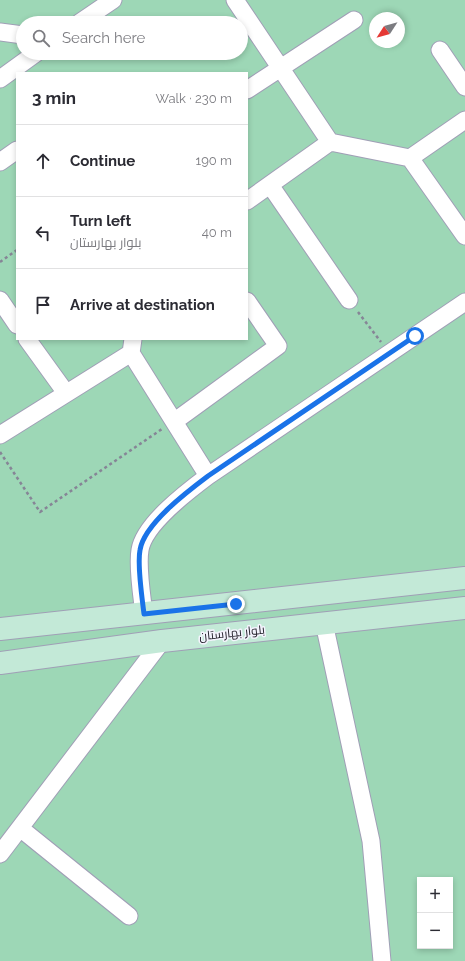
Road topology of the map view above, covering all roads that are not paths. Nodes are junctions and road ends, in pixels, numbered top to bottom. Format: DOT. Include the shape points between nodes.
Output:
graph roads {
  1 [pos="113,0"];
  2 [pos="235,0"];
  3 [pos="89,16"];
  4 [pos="246,16"];
  5 [pos="248,19"];
  6 [pos="354,20"];
  7 [pos="0,32"];
  8 [pos="16,34"];
  9 [pos="440,50"];
  10 [pos="26,60"];
  11 [pos="280,67"];
  12 [pos="0,79"];
  13 [pos="465,87"];
  14 [pos="248,89"];
  15 [pos="465,120"];
  16 [pos="330,142"];
  17 [pos="16,151"];
  18 [pos="410,158"];
  19 [pos="0,162"];
  20 [pos="270,185"];
  21 [pos="248,200"];
  22 [pos="465,236"];
  23 [pos="0,300"];
  24 [pos="349,300"];
  25 [pos="248,302"];
  26 [pos="465,302"];
  27 [pos="16,324"];
  28 [pos="28,340"];
  29 [pos="132,346"];
  30 [pos="66,393"];
  31 [pos="175,420"];
  32 [pos="0,435"];
  33 [pos="208,476"];
  34 [pos="465,578"];
  35 [pos="465,608"];
  36 [pos="144,614"];
  37 [pos="324,623"];
  38 [pos="0,630"];
  39 [pos="162,641"];
  40 [pos="0,662"];
  41 [pos="20,828"];
  42 [pos="0,854"];
  43 [pos="129,916"];
  44 [pos="382,961"];
  1 -- 3 [label="street"];
  2 -- 4 [label="street"];
  5 -- 11 [label="street"];
  6 -- 11 [label="street"];
  7 -- 8 [label="street"];
  9 -- 13 [label="street"];
  10 -- 12 [label="street"];
  11 -- 14 [label="street"];
  11 -- 16 [label="street"];
  15 -- 18 [label="street"];
  16 -- 18 [label="street"];
  16 -- 20 [label="street"];
  17 -- 19 [label="street"];
  18 -- 22 [label="street"];
  20 -- 21 [label="street"];
  20 -- 24 [label="street"];
  23 -- 27 [label="street"];
  25 -- 31 [label="street" via="278,346"];
  26 -- 33 [label="street"];
  28 -- 30 [label="street"];
  29 -- 30 [label="street"];
  29 -- 31 [label="street"];
  30 -- 32 [label="street"];
  31 -- 33 [label="street"];
  33 -- 36 [label="street" via="186,493 150,528 140,549"];
  34 -- 36 [label="main road"];
  35 -- 37 [label="main road, بلوار بهارستان"];
  36 -- 38 [label="main road"];
  37 -- 39 [label="main road, بلوار بهارستان"];
  37 -- 44 [label="street" via="371,841"];
  39 -- 40 [label="main road, بلوار بهارستان"];
  39 -- 41 [label="street"];
  41 -- 42 [label="street"];
  41 -- 43 [label="street"];
}
